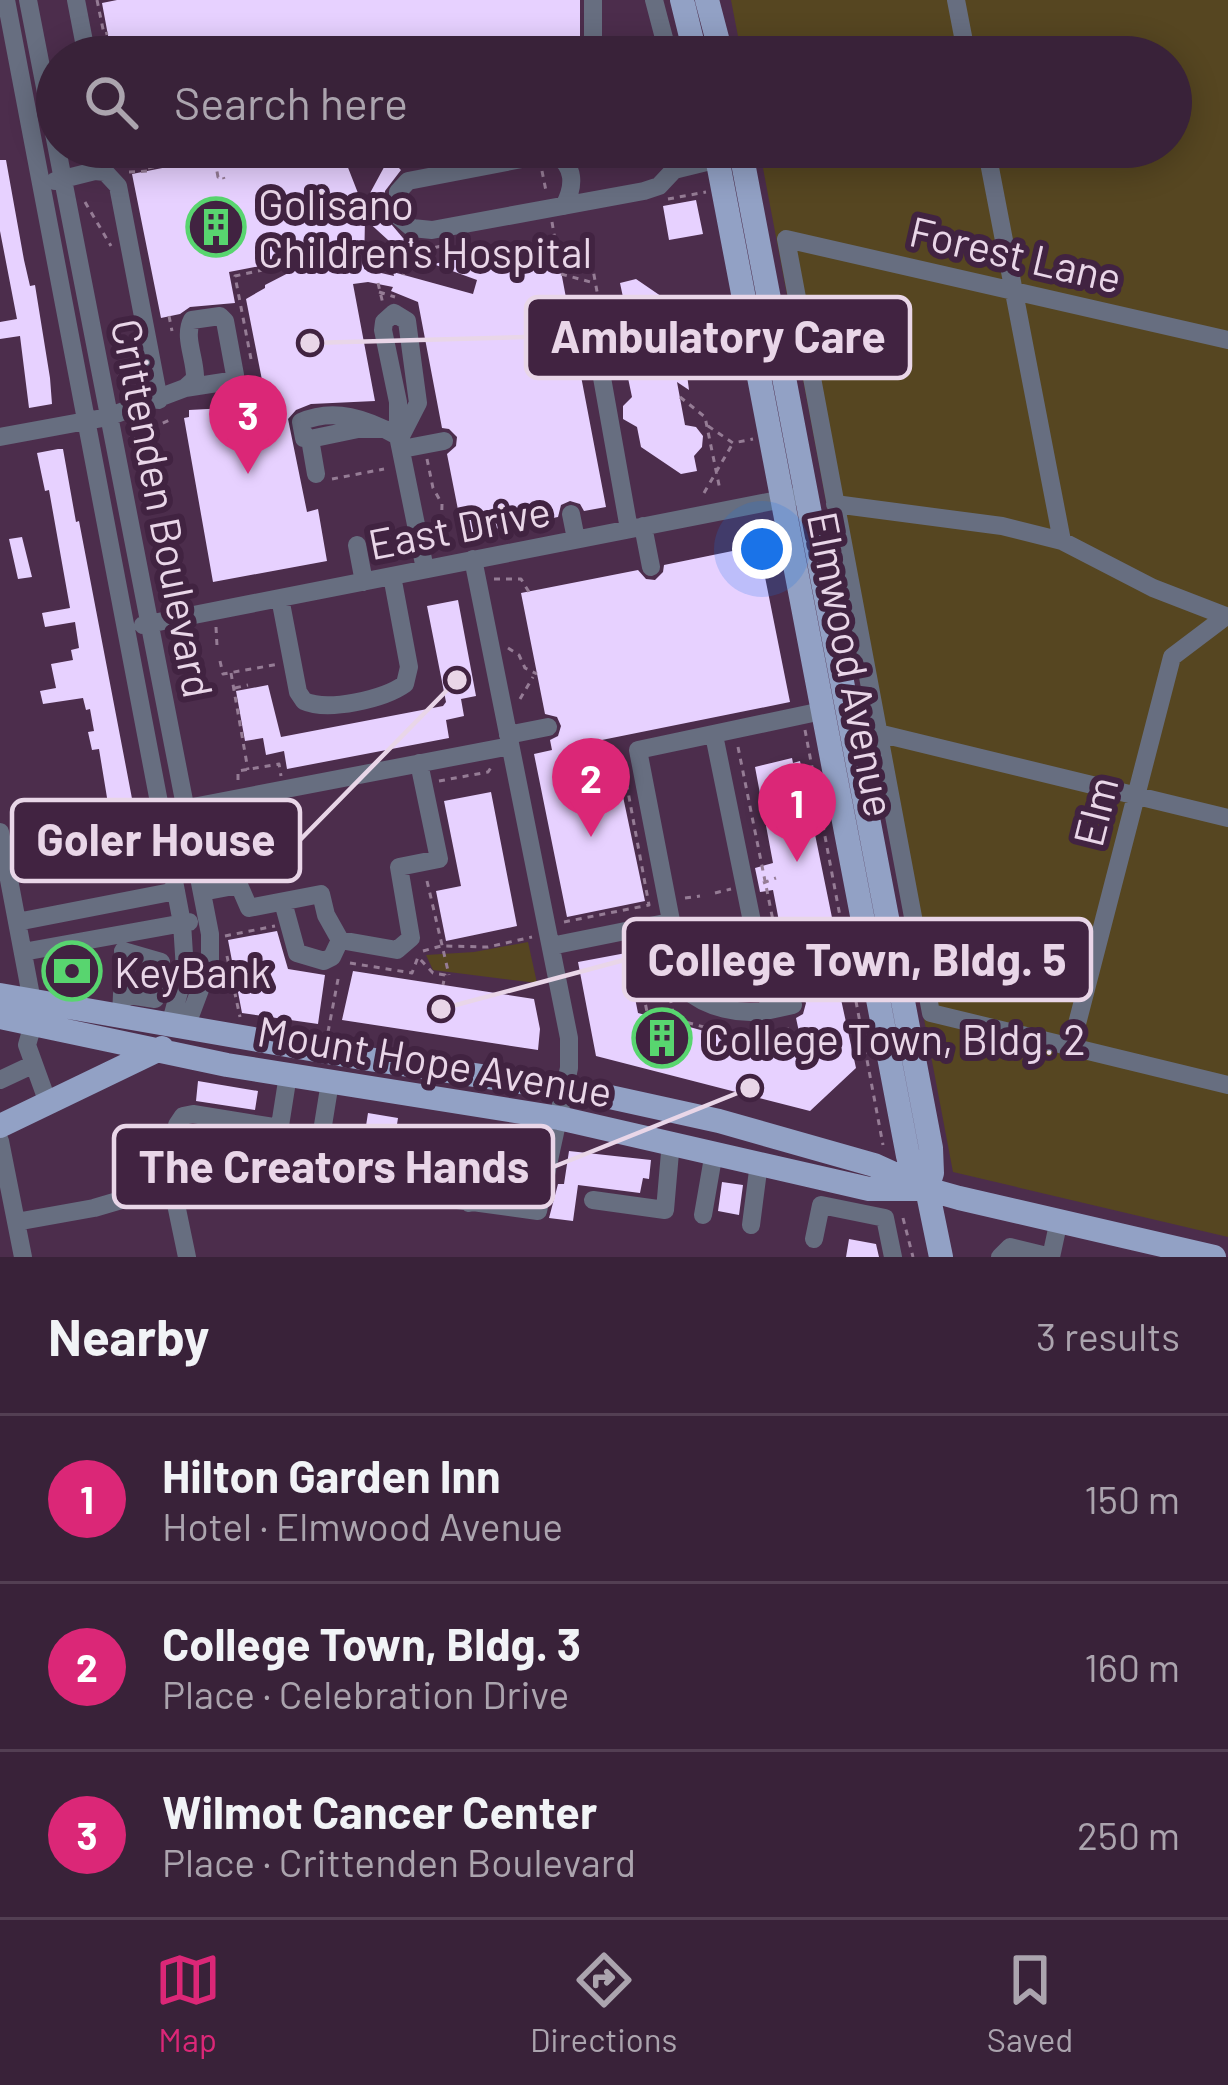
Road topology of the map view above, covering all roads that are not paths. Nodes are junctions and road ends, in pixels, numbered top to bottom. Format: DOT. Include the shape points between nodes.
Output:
graph roads {
  1 [pos="5,0"];
  2 [pos="28,0"];
  3 [pos="76,0"];
  4 [pos="593,0"];
  5 [pos="654,0"];
  6 [pos="682,0"];
  7 [pos="707,0"];
  8 [pos="956,0"];
  9 [pos="33,25"];
  10 [pos="6,29"];
  11 [pos="36,36"];
  12 [pos="83,36"];
  13 [pos="593,36"];
  14 [pos="663,36"];
  15 [pos="691,36"];
  16 [pos="716,36"];
  17 [pos="963,36"];
  18 [pos="36,90"];
  19 [pos="24,92"];
  20 [pos="36,155"];
  21 [pos="38,168"];
  22 [pos="62,168"];
  23 [pos="479,168"];
  24 [pos="569,168"];
  25 [pos="680,168"];
  26 [pos="731,168"];
  27 [pos="990,168"];
  28 [pos="63,177"];
  29 [pos="42,187"];
  30 [pos="554,206"];
  31 [pos="1015,289"];
  32 [pos="387,317"];
  33 [pos="1228,340"];
  34 [pos="619,368"];
  35 [pos="185,388"];
  36 [pos="159,400"];
  37 [pos="108,417"];
  38 [pos="87,422"];
  39 [pos="0,437"];
  40 [pos="445,441"];
  41 [pos="394,443"];
  42 [pos="320,477"];
  43 [pos="794,497"];
  44 [pos="836,504"];
  45 [pos="572,514"];
  46 [pos="636,528"];
  47 [pos="576,539"];
  48 [pos="1062,541"];
  49 [pos="356,544"];
  50 [pos="473,559"];
  51 [pos="652,567"];
  52 [pos="424,569"];
  53 [pos="392,576"];
  54 [pos="364,581"];
  55 [pos="280,598"];
  56 [pos="1227,617"];
  57 [pos="150,623"];
  58 [pos="127,628"];
  59 [pos="822,711"];
  60 [pos="548,727"];
  61 [pos="878,733"];
  62 [pos="714,735"];
  63 [pos="505,747"];
  64 [pos="419,764"];
  65 [pos="1135,796"];
  66 [pos="186,808"];
  67 [pos="161,813"];
  68 [pos="1228,818"];
  69 [pos="0,832"];
  70 [pos="176,891"];
  71 [pos="202,892"];
  72 [pos="283,902"];
  73 [pos="10,912"];
  74 [pos="206,918"];
  75 [pos="670,922"];
  76 [pos="182,923"];
  77 [pos="340,940"];
  78 [pos="542,942"];
  79 [pos="123,951"];
  80 [pos="23,952"];
  81 [pos="0,995"];
  82 [pos="794,1005"];
  83 [pos="770,1010"];
  84 [pos="32,1013"];
  85 [pos="121,1016"];
  86 [pos="0,1017"];
  87 [pos="178,1026"];
  88 [pos="1071,1047"];
  89 [pos="157,1052"];
  90 [pos="32,1065"];
  91 [pos="288,1076"];
  92 [pos="0,1080"];
  93 [pos="330,1082"];
  94 [pos="1228,1085"];
  95 [pos="566,1088"];
  96 [pos="47,1103"];
  97 [pos="559,1118"];
  98 [pos="0,1126"];
  99 [pos="280,1128"];
  100 [pos="0,1141"];
  101 [pos="671,1141"];
  102 [pos="714,1152"];
  103 [pos="167,1161"];
  104 [pos="759,1163"];
  105 [pos="273,1167"];
  106 [pos="827,1179"];
  107 [pos="314,1181"];
  108 [pos="173,1187"];
  109 [pos="927,1189"];
  110 [pos="592,1200"];
  111 [pos="820,1205"];
  112 [pos="703,1215"];
  113 [pos="1059,1220"];
  114 [pos="16,1222"];
  115 [pos="751,1225"];
  116 [pos="814,1238"];
  117 [pos="1188,1254"];
  118 [pos="23,1257"];
  119 [pos="187,1257"];
  120 [pos="893,1257"];
  121 [pos="941,1257"];
  122 [pos="1000,1257"];
  123 [pos="1214,1257"];
  1 -- 10 [label="street, Crittenden Boulevard"];
  2 -- 9 [label="street, Crittenden Boulevard"];
  3 -- 12 [label="street"];
  4 -- 13 [label="street"];
  5 -- 14 [label="street"];
  6 -- 15 [label="main road"];
  7 -- 16 [label="main road"];
  8 -- 17 [label="street"];
  9 -- 10 [label="street"];
  9 -- 11 [label="street, Crittenden Boulevard"];
  10 -- 19 [label="street, Crittenden Boulevard"];
  18 -- 19 [label="street"];
  19 -- 20 [label="street, Crittenden Boulevard"];
  21 -- 29 [label="street, Crittenden Boulevard"];
  22 -- 28 [label="street, Crittenden Boulevard"];
  23 -- 30 [label="street" via="408,181 396,206 404,223 432,230"];
  24 -- 30 [label="street" via="572,191"];
  25 -- 30 [label="street" via="644,191"];
  26 -- 43 [label="main road, Elmwood Avenue"];
  27 -- 31 [label="street"];
  28 -- 29 [label="street"];
  28 -- 36 [label="street" via="105,172 118,186"];
  28 -- 37 [label="street, Crittenden Boulevard"];
  29 -- 38 [label="street, Crittenden Boulevard"];
  31 -- 33 [label="street, Forest Lane"];
  31 -- 44 [label="street, Forest Lane" via="786,239"];
  31 -- 48 [label="street"];
  32 -- 41 [label="street" via="407,321 418,380 418,403"];
  34 -- 46 [label="street" via="601,372"];
  35 -- 36 [label="street"];
  36 -- 37 [label="street"];
  37 -- 38 [label="street"];
  37 -- 57 [label="street, Crittenden Boulevard"];
  38 -- 39 [label="street"];
  38 -- 58 [label="street, Crittenden Boulevard"];
  40 -- 41 [label="street"];
  41 -- 42 [label="street" via="337,413 301,422"];
  41 -- 52 [label="street"];
  43 -- 46 [label="street, East Drive"];
  43 -- 59 [label="main road, Elmwood Avenue"];
  43 -- 109 [label="main road, Elmwood Avenue" via="931,1148"];
  44 -- 48 [label="street"];
  44 -- 61 [label="street"];
  45 -- 47 [label="street"];
  46 -- 47 [label="street, East Drive"];
  46 -- 51 [label="street"];
  47 -- 50 [label="street, East Drive"];
  48 -- 56 [label="street"];
  49 -- 54 [label="street"];
  50 -- 52 [label="street, East Drive"];
  50 -- 63 [label="street"];
  52 -- 53 [label="street, East Drive"];
  53 -- 54 [label="street, East Drive"];
  53 -- 55 [label="street" via="409,676 399,689 321,706 304,701 286,670"];
  54 -- 55 [label="street, East Drive"];
  55 -- 57 [label="street, East Drive"];
  56 -- 65 [label="street, Elm" via="1172,657"];
  57 -- 58 [label="street, East Drive"];
  57 -- 66 [label="street, Crittenden Boulevard"];
  58 -- 67 [label="street, Crittenden Boulevard"];
  59 -- 62 [label="street"];
  59 -- 109 [label="main road, Elmwood Avenue" via="908,1156"];
  60 -- 63 [label="street"];
  61 -- 65 [label="street"];
  61 -- 88 [label="street" via="931,1013"];
  62 -- 75 [label="street" via="684,731 638,750"];
  62 -- 83 [label="street"];
  63 -- 64 [label="street"];
  63 -- 78 [label="street"];
  64 -- 66 [label="street"];
  64 -- 77 [label="street" via="439,859 398,867 411,938 397,950"];
  65 -- 68 [label="street"];
  65 -- 88 [label="street, Elm"];
  66 -- 67 [label="street"];
  66 -- 71 [label="street, Crittenden Boulevard"];
  67 -- 70 [label="street, Crittenden Boulevard"];
  69 -- 73 [label="street"];
  70 -- 73 [label="street"];
  70 -- 76 [label="street, Crittenden Boulevard"];
  71 -- 72 [label="street" via="239,885 249,908"];
  71 -- 74 [label="street, Crittenden Boulevard"];
  72 -- 77 [label="street" via="321,894"];
  72 -- 77 [label="street" via="297,953 324,961"];
  73 -- 80 [label="street"];
  74 -- 76 [label="street"];
  74 -- 87 [label="street, Crittenden Boulevard" via="210,963"];
  75 -- 78 [label="street"];
  75 -- 83 [label="street" via="684,988 694,998"];
  76 -- 80 [label="street"];
  76 -- 87 [label="street, Crittenden Boulevard"];
  78 -- 95 [label="street" via="569,1038"];
  79 -- 85 [label="street" via="161,962 155,999 122,994"];
  80 -- 84 [label="street"];
  81 -- 84 [label="main road, Mount Hope Avenue"];
  82 -- 83 [label="street"];
  84 -- 85 [label="main road, Mount Hope Avenue"];
  84 -- 86 [label="main road, Mount Hope Avenue"];
  84 -- 89 [label="main road, Mount Hope Avenue"];
  84 -- 90 [label="street"];
  85 -- 87 [label="main road, Mount Hope Avenue"];
  87 -- 89 [label="main road"];
  87 -- 95 [label="main road, Mount Hope Avenue"];
  88 -- 94 [label="street"];
  89 -- 91 [label="main road, Mount Hope Avenue"];
  89 -- 96 [label="main road"];
  90 -- 92 [label="street"];
  90 -- 96 [label="street"];
  91 -- 93 [label="main road, Mount Hope Avenue"];
  91 -- 99 [label="street"];
  93 -- 97 [label="main road, Mount Hope Avenue"];
  93 -- 107 [label="street"];
  95 -- 97 [label="street"];
  95 -- 109 [label="main road, Mount Hope Avenue" via="719,1121 882,1167"];
  96 -- 98 [label="main road"];
  97 -- 101 [label="main road, Mount Hope Avenue"];
  97 -- 107 [label="street" via="538,1211"];
  99 -- 105 [label="street"];
  99 -- 105 [label="street" via="189,1114 177,1125 185,1146"];
  100 -- 114 [label="street"];
  101 -- 102 [label="main road, Mount Hope Avenue"];
  101 -- 110 [label="street" via="665,1210"];
  102 -- 104 [label="main road, Mount Hope Avenue"];
  102 -- 112 [label="street"];
  103 -- 108 [label="street"];
  104 -- 106 [label="main road, Mount Hope Avenue"];
  104 -- 115 [label="street"];
  105 -- 107 [label="street"];
  105 -- 108 [label="street"];
  106 -- 109 [label="main road, Mount Hope Avenue" via="878,1191"];
  106 -- 111 [label="street"];
  108 -- 114 [label="street"];
  108 -- 119 [label="street"];
  109 -- 113 [label="main road, Mount Hope Avenue"];
  109 -- 121 [label="main road, Elmwood Avenue"];
  111 -- 116 [label="street"];
  111 -- 120 [label="street" via="885,1218"];
  113 -- 117 [label="main road, Mount Hope Avenue"];
  113 -- 122 [label="street" via="1051,1257 1010,1247"];
  114 -- 118 [label="street"];
  117 -- 123 [label="main road, Mount Hope Avenue"];
}
